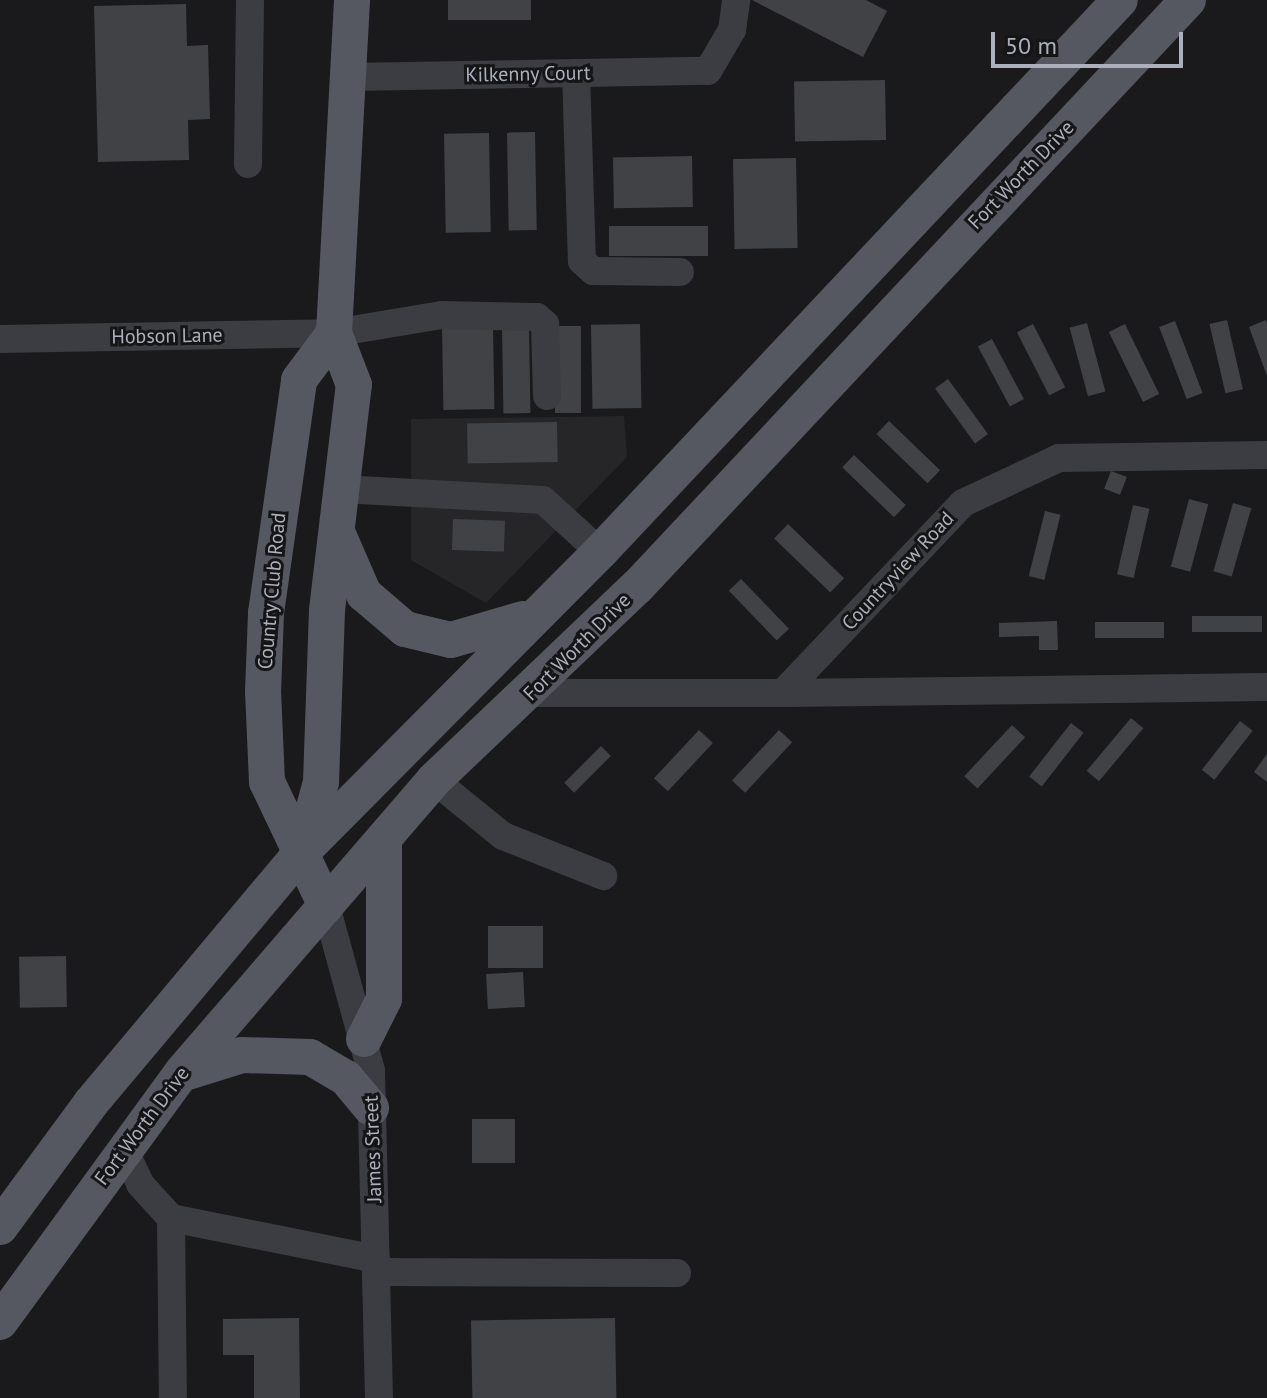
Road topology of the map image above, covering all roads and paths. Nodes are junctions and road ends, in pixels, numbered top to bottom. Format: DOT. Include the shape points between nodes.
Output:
graph roads {
  1 [pos="250,0"];
  2 [pos="352,0"];
  3 [pos="736,0"];
  4 [pos="1120,0"];
  5 [pos="1188,0"];
  6 [pos="576,73"];
  7 [pos="349,77"];
  8 [pos="248,164"];
  9 [pos="680,272"];
  10 [pos="334,333"];
  11 [pos="0,339"];
  12 [pos="547,396"];
  13 [pos="1267,455"];
  14 [pos="341,489"];
  15 [pos="336,531"];
  16 [pos="600,552"];
  17 [pos="540,611"];
  18 [pos="1267,687"];
  19 [pos="531,693"];
  20 [pos="783,693"];
  21 [pos="434,780"];
  22 [pos="384,839"];
  23 [pos="301,853"];
  24 [pos="603,876"];
  25 [pos="326,906"];
  26 [pos="364,1039"];
  27 [pos="181,1074"];
  28 [pos="371,1108"];
  29 [pos="124,1149"];
  30 [pos="171,1218"];
  31 [pos="0,1227"];
  32 [pos="376,1265"];
  33 [pos="677,1273"];
  34 [pos="0,1322"];
  35 [pos="173,1398"];
  36 [pos="379,1398"];
  1 -- 8 [label="street"];
  2 -- 7 [label="main road"];
  3 -- 6 [label="street, Kilkenny Court" via="732,30 708,71"];
  4 -- 16 [label="main road"];
  5 -- 19 [label="main road, Fort Worth Drive"];
  6 -- 7 [label="street, Kilkenny Court"];
  6 -- 9 [label="street" via="582,261 593,271"];
  7 -- 10 [label="main road"];
  10 -- 11 [label="street, Hobson Lane"];
  10 -- 12 [label="street, Hobson Lane" via="442,315 537,317 545,324"];
  10 -- 14 [label="main road" via="354,385"];
  10 -- 23 [label="main road, Country Club Road" via="299,380 266,613 267,782"];
  13 -- 20 [label="street, Countryview Road" via="1059,458 963,503"];
  14 -- 15 [label="main road"];
  14 -- 16 [label="street" via="543,500"];
  15 -- 17 [label="main road" via="364,594 405,629 451,640"];
  15 -- 23 [label="main road" via="321,782"];
  16 -- 17 [label="main road"];
  17 -- 23 [label="main road"];
  18 -- 20 [label="street"];
  19 -- 20 [label="street"];
  19 -- 21 [label="main road, Fort Worth Drive"];
  21 -- 22 [label="main road, Fort Worth Drive"];
  21 -- 24 [label="street" via="503,836"];
  22 -- 25 [label="main road, Fort Worth Drive"];
  22 -- 26 [label="main road" via="384,999"];
  23 -- 25 [label="main road, Country Club Road"];
  23 -- 31 [label="main road" via="91,1103"];
  25 -- 26 [label="street, James Street"];
  25 -- 27 [label="main road, Fort Worth Drive"];
  26 -- 28 [label="street, James Street"];
  27 -- 28 [label="main road" via="242,1055 310,1057 346,1078"];
  27 -- 29 [label="main road, Fort Worth Drive"];
  28 -- 32 [label="street, James Street"];
  29 -- 30 [label="street" via="140,1184"];
  29 -- 34 [label="main road, Fort Worth Drive"];
  30 -- 32 [label="street"];
  30 -- 35 [label="street"];
  32 -- 33 [label="street"];
  32 -- 36 [label="street, James Street"];
}
